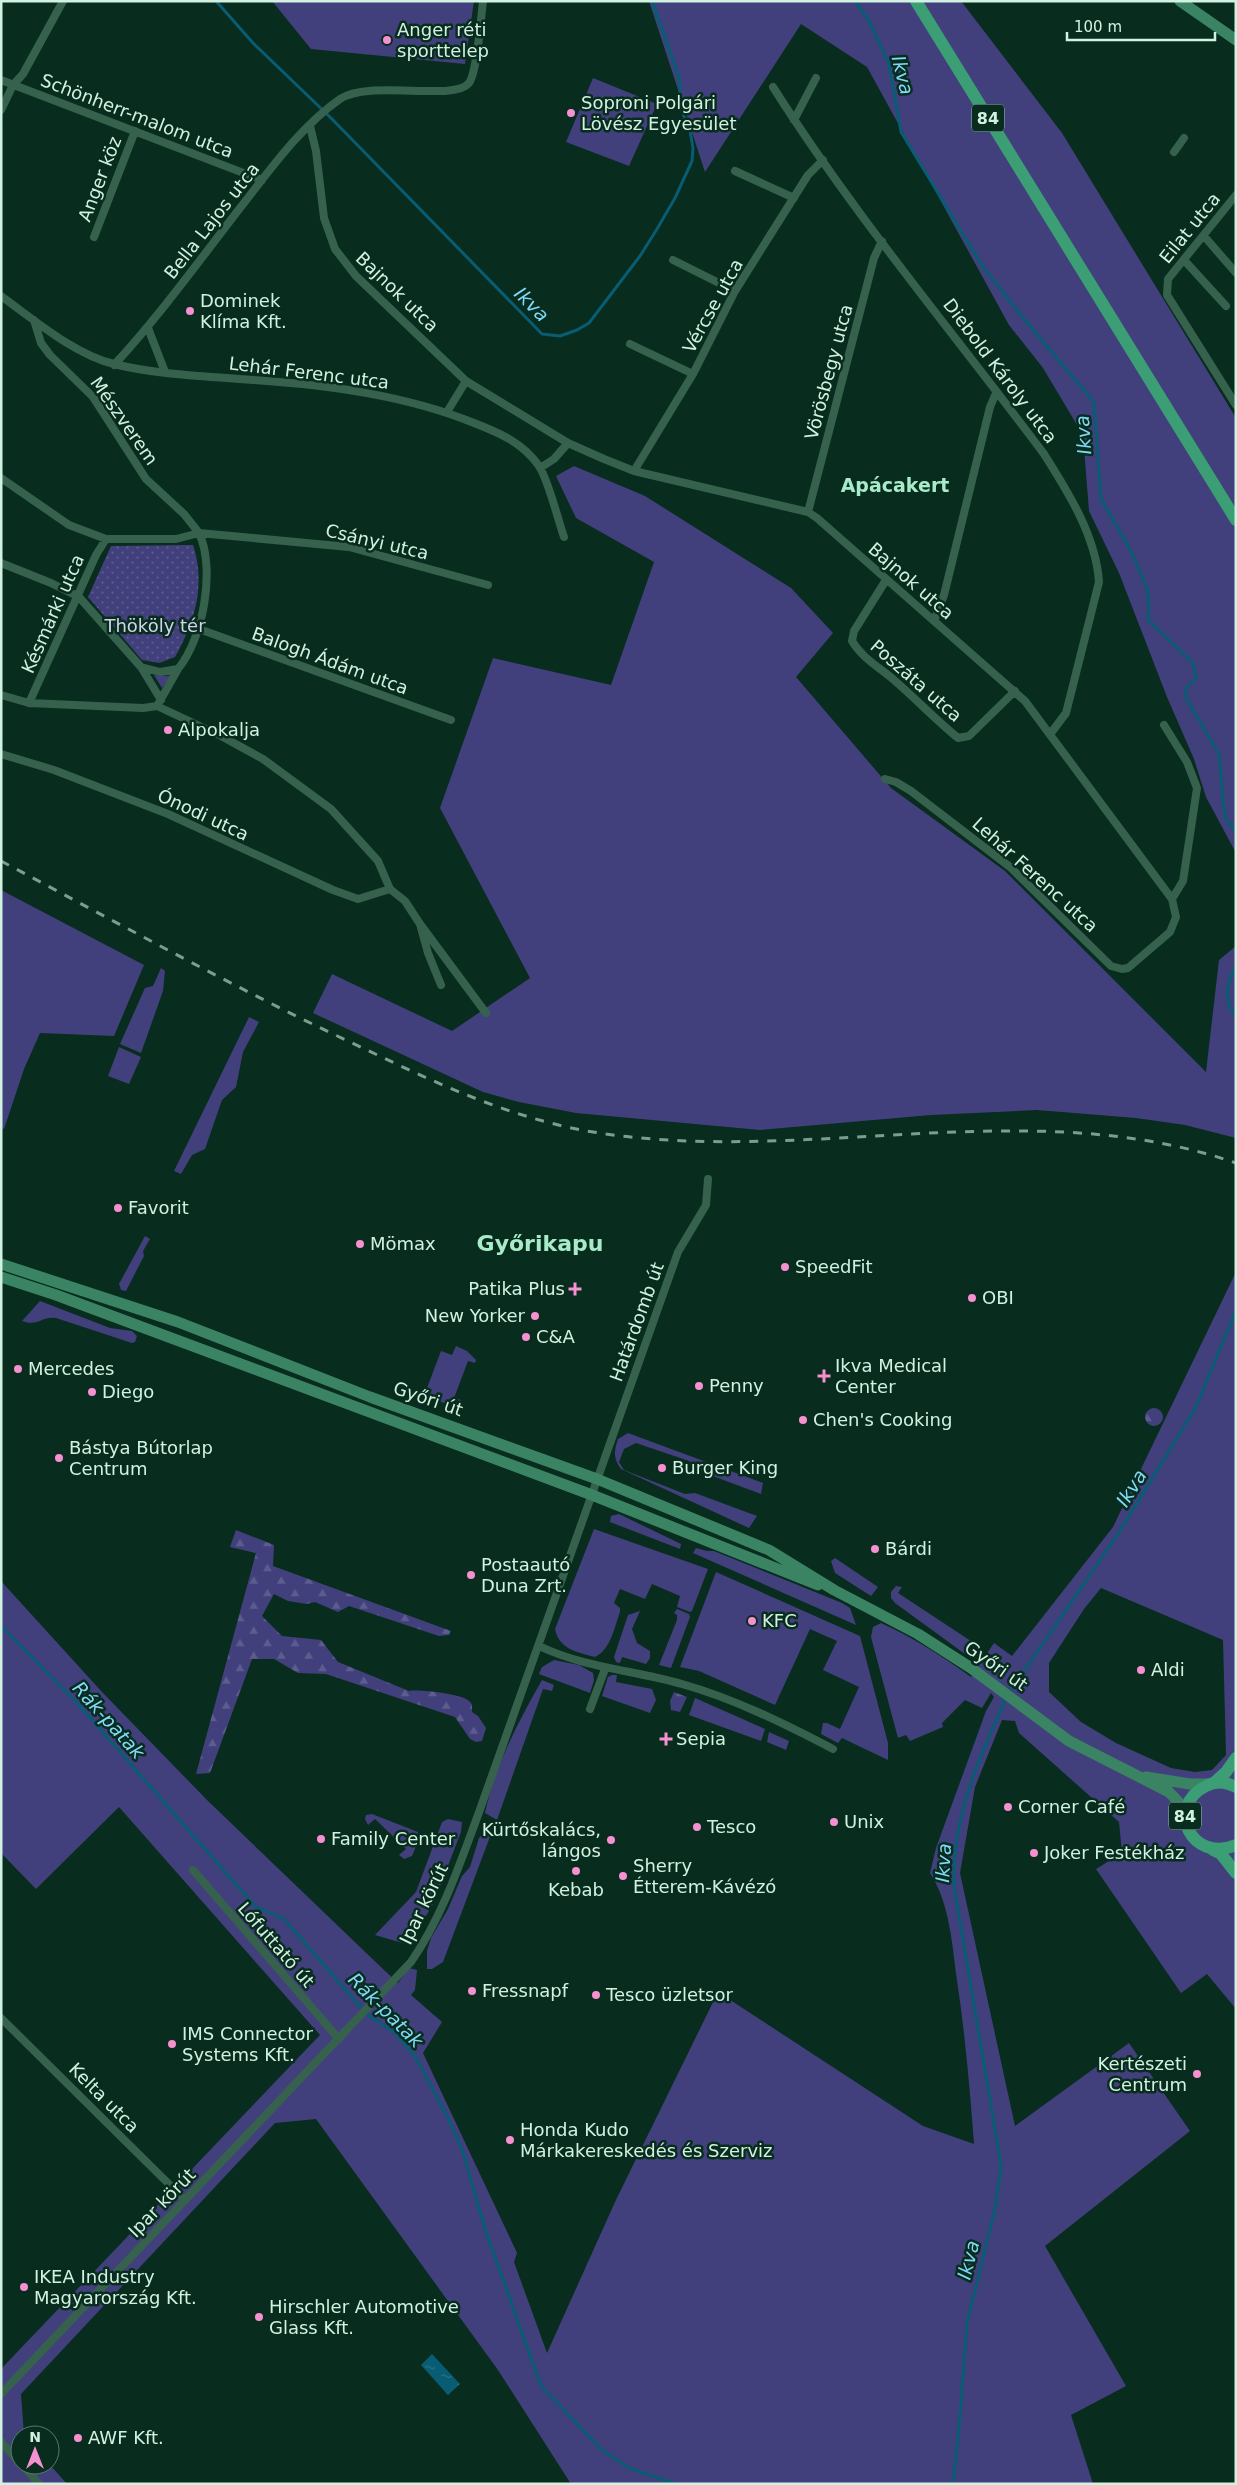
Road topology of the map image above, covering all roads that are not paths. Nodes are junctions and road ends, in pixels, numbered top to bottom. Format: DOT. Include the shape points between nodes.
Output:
graph roads {
  1 [pos="62,1"];
  2 [pos="483,1"];
  3 [pos="916,1"];
  4 [pos="1180,1"];
  5 [pos="1236,40"];
  6 [pos="816,78"];
  7 [pos="1,80"];
  8 [pos="13,85"];
  9 [pos="773,87"];
  10 [pos="1,110"];
  11 [pos="794,120"];
  12 [pos="310,126"];
  13 [pos="135,131"];
  14 [pos="1184,138"];
  15 [pos="1174,152"];
  16 [pos="823,160"];
  17 [pos="735,171"];
  18 [pos="262,180"];
  19 [pos="1236,195"];
  20 [pos="794,198"];
  21 [pos="1204,236"];
  22 [pos="94,237"];
  23 [pos="882,241"];
  24 [pos="673,260"];
  25 [pos="1184,260"];
  26 [pos="1236,273"];
  27 [pos="735,291"];
  28 [pos="1,296"];
  29 [pos="1226,306"];
  30 [pos="34,320"];
  31 [pos="148,328"];
  32 [pos="630,344"];
  33 [pos="114,364"];
  34 [pos="166,372"];
  35 [pos="693,374"];
  36 [pos="466,381"];
  37 [pos="996,393"];
  38 [pos="1236,405"];
  39 [pos="447,412"];
  40 [pos="568,442"];
  41 [pos="540,468"];
  42 [pos="634,471"];
  43 [pos="1,478"];
  44 [pos="1232,506"];
  45 [pos="808,512"];
  46 [pos="1236,520"];
  47 [pos="199,533"];
  48 [pos="564,538"];
  49 [pos="106,539"];
  50 [pos="1,564"];
  51 [pos="886,580"];
  52 [pos="488,585"];
  53 [pos="79,597"];
  54 [pos="934,621"];
  55 [pos="200,629"];
  56 [pos="141,667"];
  57 [pos="178,670"];
  58 [pos="1015,691"];
  59 [pos="1,695"];
  60 [pos="29,703"];
  61 [pos="159,703"];
  62 [pos="451,720"];
  63 [pos="1164,725"];
  64 [pos="1051,733"];
  65 [pos="1,754"];
  66 [pos="885,779"];
  67 [pos="390,889"];
  68 [pos="1172,899"];
  69 [pos="420,924"];
  70 [pos="441,985"];
  71 [pos="486,1013"];
  72 [pos="708,1179"];
  73 [pos="1,1264"];
  74 [pos="1,1277"];
  75 [pos="597,1479"];
  76 [pos="592,1495"];
  77 [pos="834,1590"];
  78 [pos="539,1646"];
  79 [pos="605,1669"];
  80 [pos="590,1709"];
  81 [pos="832,1749"];
  82 [pos="1236,1758"];
  83 [pos="1134,1776"];
  84 [pos="1212,1783"];
  85 [pos="1236,1787"];
  86 [pos="1186,1810"];
  87 [pos="1236,1845"];
  88 [pos="1214,1850"];
  89 [pos="193,1870"];
  90 [pos="1236,1873"];
  91 [pos="1,2018"];
  92 [pos="339,2039"];
  93 [pos="185,2200"];
  94 [pos="1,2394"];
  95 [pos="1,2442"];
  96 [pos="10,2452"];
  1 -- 8 [label="street" via="23,74"];
  2 -- 12 [label="street, Bella Lajos utca" via="472,77 463,89 362,92 338,100"];
  3 -- 44 [label="main road, 84"];
  4 -- 5 [label="main road"];
  6 -- 11 [label="street"];
  7 -- 8 [label="street, Schönherr-malom utca"];
  8 -- 10 [label="street"];
  8 -- 13 [label="street, Schönherr-malom utca"];
  9 -- 11 [label="street, Diebold Károly utca"];
  11 -- 16 [label="street, Diebold Károly utca"];
  12 -- 18 [label="street, Bella Lajos utca"];
  12 -- 36 [label="street, Bajnok utca" via="324,218 335,249 356,276"];
  13 -- 18 [label="street, Schönherr-malom utca"];
  13 -- 22 [label="street, Anger köz"];
  14 -- 15 [label="street"];
  16 -- 20 [label="street, Vércse utca" via="808,175"];
  16 -- 23 [label="street, Diebold Károly utca"];
  17 -- 20 [label="street"];
  18 -- 31 [label="street, Bella Lajos utca"];
  19 -- 21 [label="street, Eilat utca"];
  20 -- 27 [label="street, Vércse utca"];
  21 -- 25 [label="street, Eilat utca"];
  21 -- 26 [label="street"];
  23 -- 37 [label="street, Diebold Károly utca"];
  23 -- 45 [label="street, Vörösbegy utca" via="874,258"];
  24 -- 27 [label="street"];
  25 -- 29 [label="street"];
  25 -- 38 [label="street, Eilat utca" via="1168,279 1167,295"];
  27 -- 35 [label="street, Vércse utca"];
  28 -- 30 [label="street, Lehár Ferenc utca"];
  30 -- 33 [label="street, Lehár Ferenc utca" via="88,354"];
  30 -- 47 [label="street, Mészverem" via="41,343 93,397 146,479 184,514"];
  31 -- 33 [label="street, Bella Lajos utca"];
  31 -- 34 [label="street"];
  32 -- 35 [label="street"];
  33 -- 34 [label="street, Lehár Ferenc utca"];
  34 -- 39 [label="street, Lehár Ferenc utca" via="339,390"];
  35 -- 42 [label="street, Vércse utca"];
  36 -- 39 [label="street"];
  36 -- 40 [label="street, Bajnok utca"];
  37 -- 54 [label="street" via="944,595"];
  37 -- 64 [label="street, Diebold Károly utca" via="1062,482 1086,531 1098,566 1099,582 1066,713"];
  39 -- 41 [label="street, Lehár Ferenc utca" via="522,446"];
  40 -- 41 [label="street" via="554,459"];
  40 -- 42 [label="street, Bajnok utca"];
  41 -- 48 [label="street, Lehár Ferenc utca"];
  42 -- 45 [label="street, Bajnok utca"];
  43 -- 49 [label="street" via="70,525"];
  44 -- 46 [label="main road, 84"];
  45 -- 51 [label="street, Bajnok utca" via="828,526"];
  47 -- 49 [label="street" via="176,540"];
  47 -- 52 [label="street, Csányi utca" via="349,548"];
  47 -- 55 [label="street" via="204,544 206,584"];
  49 -- 53 [label="street, Késmárki utca"];
  50 -- 53 [label="street"];
  51 -- 54 [label="street, Bajnok utca"];
  51 -- 58 [label="street, Poszáta utca" via="854,631 852,641 858,652 948,730 958,738 969,736"];
  53 -- 56 [label="street"];
  53 -- 60 [label="street, Késmárki utca"];
  54 -- 58 [label="street, Bajnok utca"];
  55 -- 57 [label="street"];
  55 -- 62 [label="street, Balogh Ádám utca"];
  56 -- 57 [label="street" via="160,672"];
  56 -- 61 [label="street"];
  57 -- 61 [label="street"];
  58 -- 64 [label="street, Bajnok utca"];
  59 -- 60 [label="street"];
  60 -- 61 [label="street" via="143,708"];
  61 -- 67 [label="street" via="263,759 324,804 378,861"];
  63 -- 68 [label="street" via="1187,762 1197,788 1184,881"];
  64 -- 68 [label="street, Bajnok utca"];
  65 -- 67 [label="street, Ónodi utca" via="54,770 168,814 358,899"];
  66 -- 68 [label="street, Lehár Ferenc utca" via="911,792 1010,867 1112,966 1122,970 1128,968 1170,932 1176,917"];
  67 -- 69 [label="street" via="404,901"];
  69 -- 70 [label="street"];
  69 -- 71 [label="street"];
  72 -- 75 [label="street, Határdomb út" via="706,1205 678,1252"];
  73 -- 75 [label="main road, Győri út" via="178,1322 370,1397"];
  74 -- 76 [label="main road, Győri út"];
  75 -- 76 [label="street, Határdomb út"];
  75 -- 77 [label="main road, Győri út" via="769,1550"];
  76 -- 77 [label="main road, Győri út"];
  76 -- 78 [label="street, Ipar körút"];
  77 -- 83 [label="main road, Győri út" via="918,1634 1069,1740"];
  78 -- 79 [label="street"];
  78 -- 92 [label="street, Ipar körút" via="445,1903 411,1962"];
  79 -- 80 [label="street"];
  79 -- 81 [label="street" via="672,1681 708,1692"];
  82 -- 84 [label="main road, 84"];
  83 -- 84 [label="main road, Győri út" via="1190,1784"];
  83 -- 86 [label="main road, Győri út" via="1169,1792"];
  84 -- 85 [label="main road, 84"];
  84 -- 86 [label="main road, 84" via="1197,1790"];
  86 -- 88 [label="main road, 84" via="1186,1826 1190,1832 1202,1846"];
  87 -- 88 [label="main road, 84"];
  88 -- 90 [label="main road, 84"];
  89 -- 92 [label="street, Lófuttató út"];
  91 -- 93 [label="street, Kelta utca"];
  92 -- 93 [label="street, Ipar körút"];
  93 -- 94 [label="street, Ipar körút"];
  95 -- 96 [label="street"];
}
